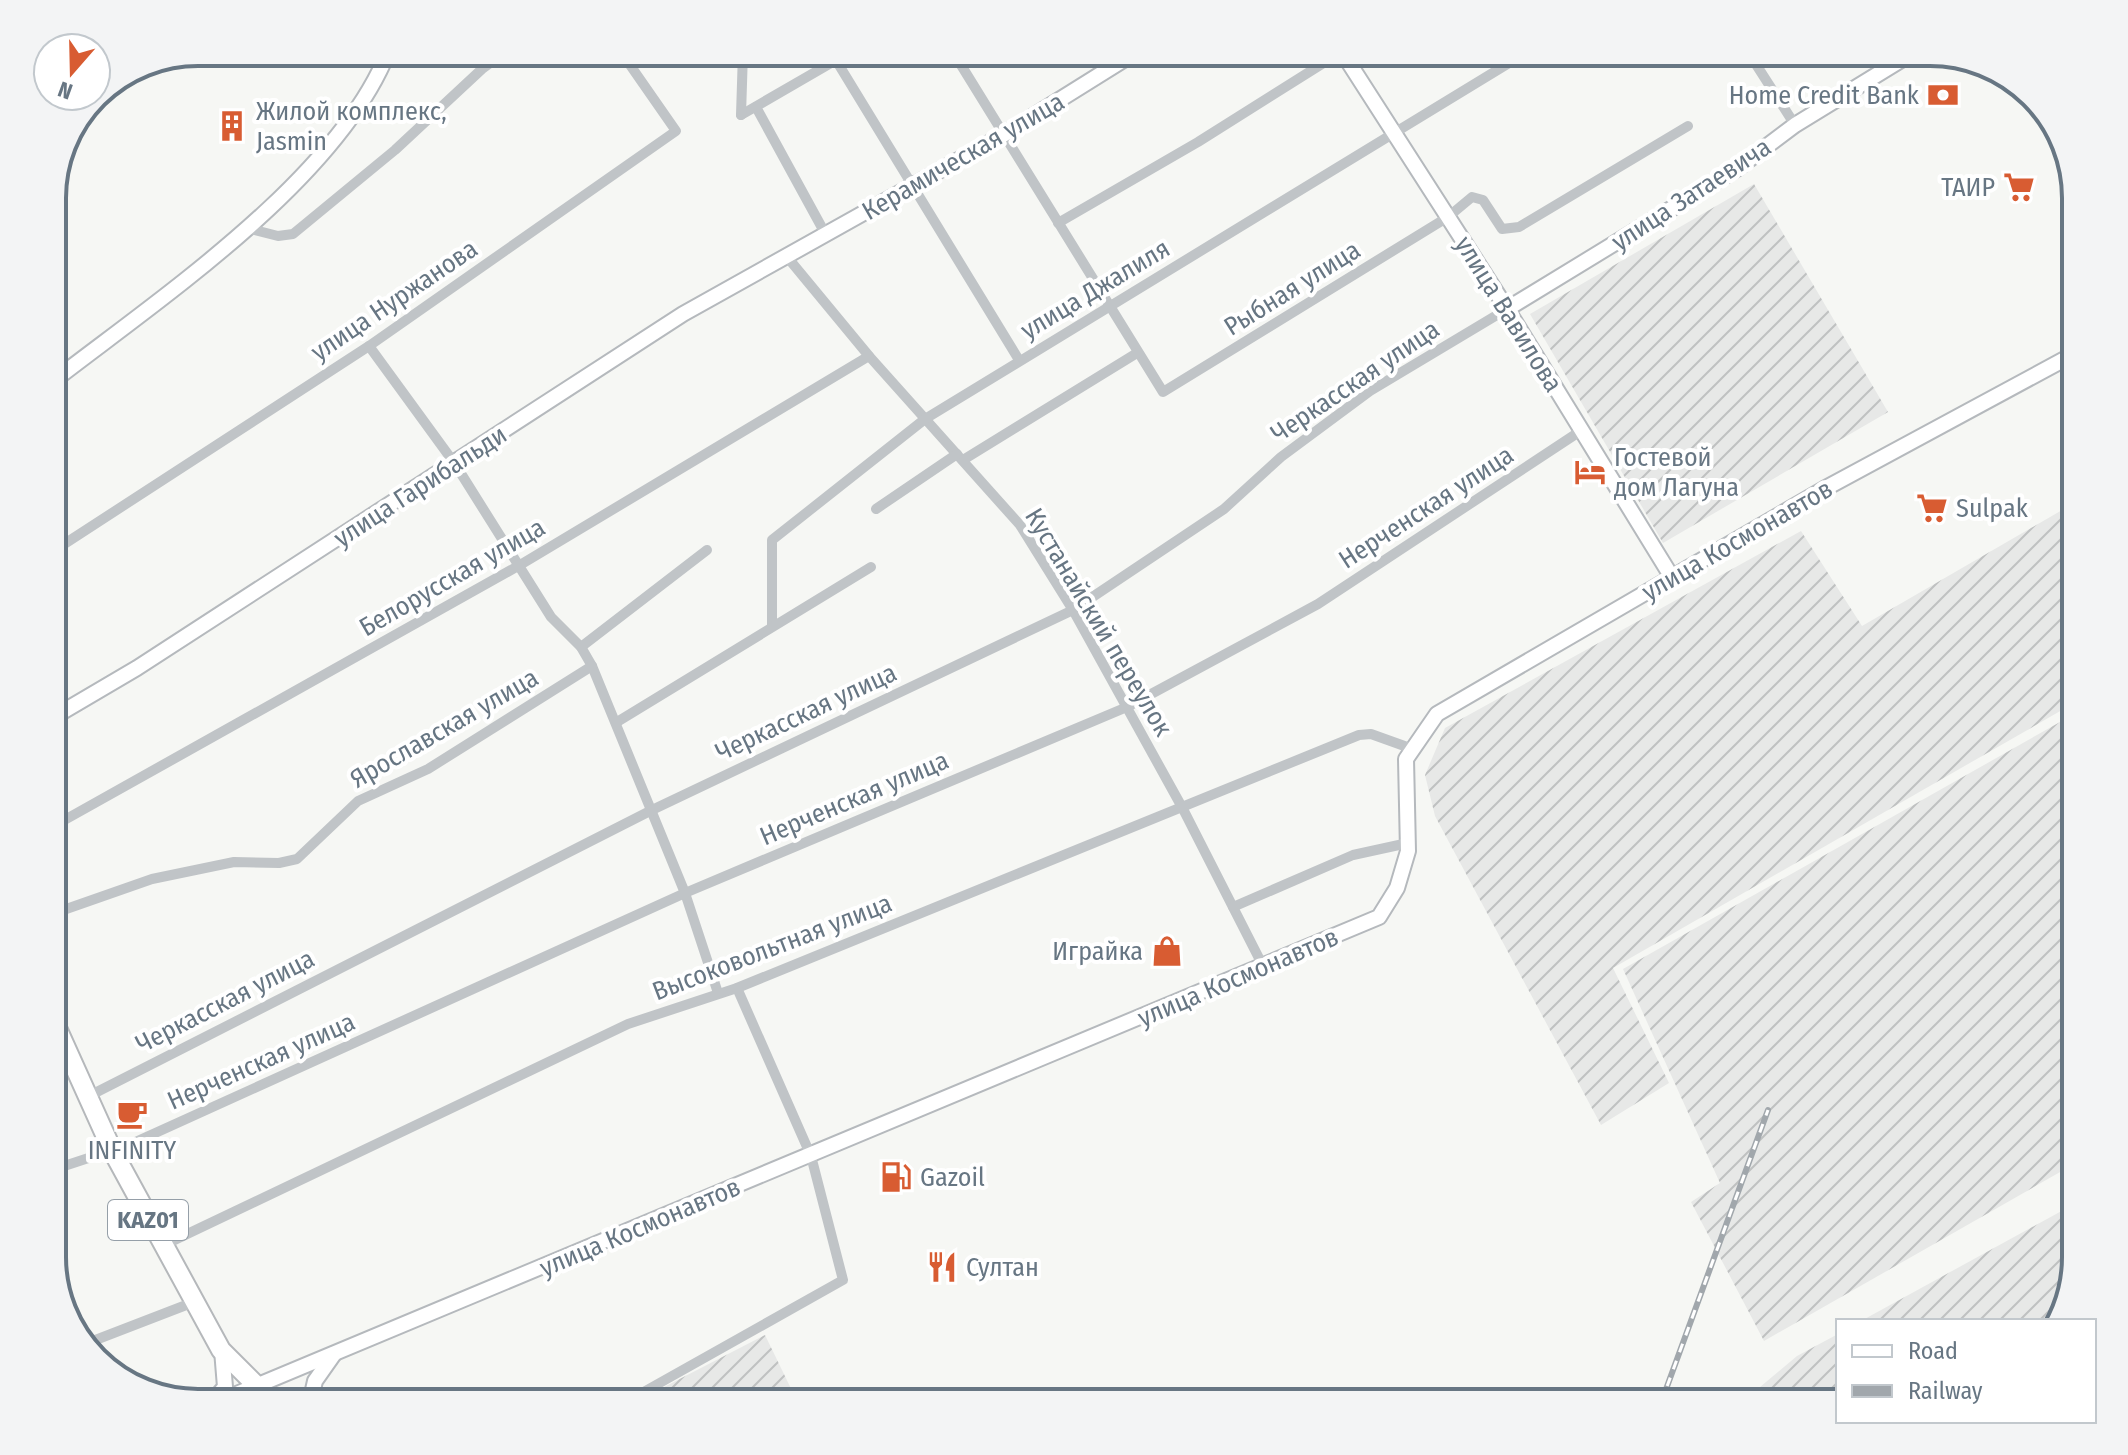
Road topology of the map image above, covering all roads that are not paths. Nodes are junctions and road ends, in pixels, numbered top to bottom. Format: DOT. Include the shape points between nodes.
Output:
graph roads {
  1 [pos="380,66"];
  2 [pos="486,66"];
  3 [pos="631,66"];
  4 [pos="743,66"];
  5 [pos="818,66"];
  6 [pos="839,66"];
  7 [pos="961,66"];
  8 [pos="1114,66"];
  9 [pos="1319,66"];
  10 [pos="1350,66"];
  11 [pos="1505,66"];
  12 [pos="1757,66"];
  13 [pos="1891,66"];
  14 [pos="756,107"];
  15 [pos="1795,125"];
  16 [pos="1688,126"];
  17 [pos="1003,135"];
  18 [pos="1395,135"];
  19 [pos="912,187"];
  20 [pos="1448,217"];
  21 [pos="1058,223"];
  22 [pos="247,228"];
  23 [pos="826,235"];
  24 [pos="788,258"];
  25 [pos="1108,306"];
  26 [pos="1507,309"];
  27 [pos="369,346"];
  28 [pos="1137,353"];
  29 [pos="869,356"];
  30 [pos="1019,360"];
  31 [pos="2062,361"];
  32 [pos="66,371"];
  33 [pos="925,419"];
  34 [pos="1582,430"];
  35 [pos="960,457"];
  36 [pos="455,464"];
  37 [pos="876,509"];
  38 [pos="66,543"];
  39 [pos="707,550"];
  40 [pos="520,565"];
  41 [pos="871,567"];
  42 [pos="1673,579"];
  43 [pos="1073,610"];
  44 [pos="772,625"];
  45 [pos="581,647"];
  46 [pos="592,666"];
  47 [pos="1127,707"];
  48 [pos="66,710"];
  49 [pos="617,722"];
  50 [pos="1410,748"];
  51 [pos="1183,809"];
  52 [pos="652,810"];
  53 [pos="66,819"];
  54 [pos="1408,843"];
  55 [pos="685,893"];
  56 [pos="1233,907"];
  57 [pos="66,909"];
  58 [pos="1264,968"];
  59 [pos="737,988"];
  60 [pos="718,993"];
  61 [pos="66,1049"];
  62 [pos="87,1097"];
  63 [pos="112,1150"];
  64 [pos="811,1156"];
  65 [pos="66,1165"];
  66 [pos="162,1246"];
  67 [pos="194,1302"];
  68 [pos="96,1340"];
  69 [pos="221,1350"];
  70 [pos="334,1354"];
  71 [pos="256,1386"];
  72 [pos="224,1389"];
  73 [pos="248,1389"];
  74 [pos="259,1389"];
  75 [pos="313,1389"];
  76 [pos="649,1389"];
  1 -- 22 [label="street" via="327,147"];
  2 -- 22 [label="street" via="293,234"];
  3 -- 27 [label="street, улица Нуржанова" via="676,131"];
  4 -- 14 [label="street" via="741,115"];
  5 -- 14 [label="street"];
  6 -- 19 [label="street"];
  7 -- 17 [label="street"];
  8 -- 17 [label="street, Керамическая улица"];
  9 -- 21 [label="street"];
  10 -- 18 [label="street, улица Вавилова"];
  11 -- 18 [label="street, улица Джалиля"];
  12 -- 15 [label="street"];
  13 -- 15 [label="street, улица Затаевича"];
  14 -- 23 [label="street"];
  15 -- 26 [label="street, улица Затаевича" via="1738,168"];
  16 -- 20 [label="street, Рыбная улица" via="1519,227 1502,229 1479,198 1472,197"];
  17 -- 19 [label="street, Керамическая улица"];
  17 -- 21 [label="street"];
  18 -- 20 [label="street, улица Вавилова"];
  18 -- 25 [label="street, улица Джалиля"];
  19 -- 23 [label="street, Керамическая улица"];
  19 -- 30 [label="street"];
  20 -- 26 [label="street, улица Вавилова"];
  20 -- 28 [label="street, Рыбная улица" via="1170,390 1159,389"];
  21 -- 25 [label="street"];
  22 -- 32 [label="street"];
  23 -- 24 [label="street, Керамическая улица"];
  24 -- 29 [label="street, Кустанайский переулок"];
  24 -- 36 [label="street, улица Гарибальди" via="683,314"];
  25 -- 28 [label="street"];
  25 -- 30 [label="street, улица Джалиля"];
  26 -- 34 [label="street, улица Вавилова"];
  26 -- 43 [label="street, Черкасская улица" via="1370,391 1281,457 1224,509"];
  27 -- 36 [label="street"];
  27 -- 38 [label="street, улица Нуржанова"];
  28 -- 35 [label="street"];
  29 -- 33 [label="street, Кустанайский переулок"];
  29 -- 40 [label="street, Белорусская улица"];
  30 -- 33 [label="street, улица Джалиля"];
  31 -- 42 [label="street, улица Космонавтов" via="1824,489"];
  33 -- 35 [label="street, Кустанайский переулок"];
  33 -- 44 [label="street, улица Джалиля" via="772,540"];
  34 -- 42 [label="street, улица Вавилова"];
  34 -- 47 [label="street, Нерченская улица" via="1318,604"];
  35 -- 37 [label="street"];
  35 -- 43 [label="street, Кустанайский переулок" via="1020,525"];
  36 -- 40 [label="street"];
  36 -- 48 [label="street, улица Гарибальди"];
  39 -- 45 [label="street"];
  40 -- 45 [label="street" via="551,617"];
  40 -- 53 [label="street, Белорусская улица"];
  41 -- 44 [label="street"];
  42 -- 50 [label="street, улица Космонавтов" via="1468,693 1437,714"];
  43 -- 47 [label="street, Кустанайский переулок"];
  43 -- 52 [label="street, Черкасская улица"];
  44 -- 49 [label="street"];
  45 -- 46 [label="street"];
  46 -- 49 [label="street"];
  46 -- 57 [label="street, Ярославская улица" via="428,769 358,801 297,859 234,862 152,879"];
  47 -- 51 [label="street, Кустанайский переулок"];
  47 -- 55 [label="street, Нерченская улица"];
  49 -- 52 [label="street"];
  50 -- 51 [label="street, Высоковольтная улица" via="1359,735"];
  50 -- 54 [label="street, улица Космонавтов"];
  51 -- 56 [label="street, Кустанайский переулок"];
  51 -- 59 [label="street, Высоковольтная улица"];
  52 -- 55 [label="street"];
  52 -- 62 [label="street, Черкасская улица"];
  54 -- 56 [label="street" via="1353,855"];
  54 -- 58 [label="street, улица Космонавтов" via="1397,888 1379,917"];
  55 -- 60 [label="street"];
  55 -- 63 [label="street, Нерченская улица"];
  56 -- 58 [label="street, Кустанайский переулок"];
  58 -- 64 [label="street, улица Космонавтов"];
  59 -- 60 [label="street, Высоковольтная улица"];
  59 -- 64 [label="street"];
  60 -- 66 [label="street, Высоковольтная улица" via="628,1024 543,1062"];
  61 -- 62 [label="highway, KАZ01"];
  62 -- 63 [label="highway, KАZ01"];
  63 -- 65 [label="street, Нерченская улица"];
  63 -- 66 [label="highway, KАZ01"];
  64 -- 70 [label="street, улица Космонавтов"];
  64 -- 76 [label="street" via="843,1280"];
  66 -- 67 [label="highway, KАZ01"];
  67 -- 68 [label="street"];
  67 -- 69 [label="highway, KАZ01"];
  69 -- 71 [label="highway, KАZ01"];
  69 -- 72 [label="street"];
  70 -- 71 [label="street, улица Космонавтов"];
  70 -- 75 [label="street"];
  71 -- 73 [label="street, улица Космонавтов"];
  71 -- 74 [label="highway, KАZ01"];
}
